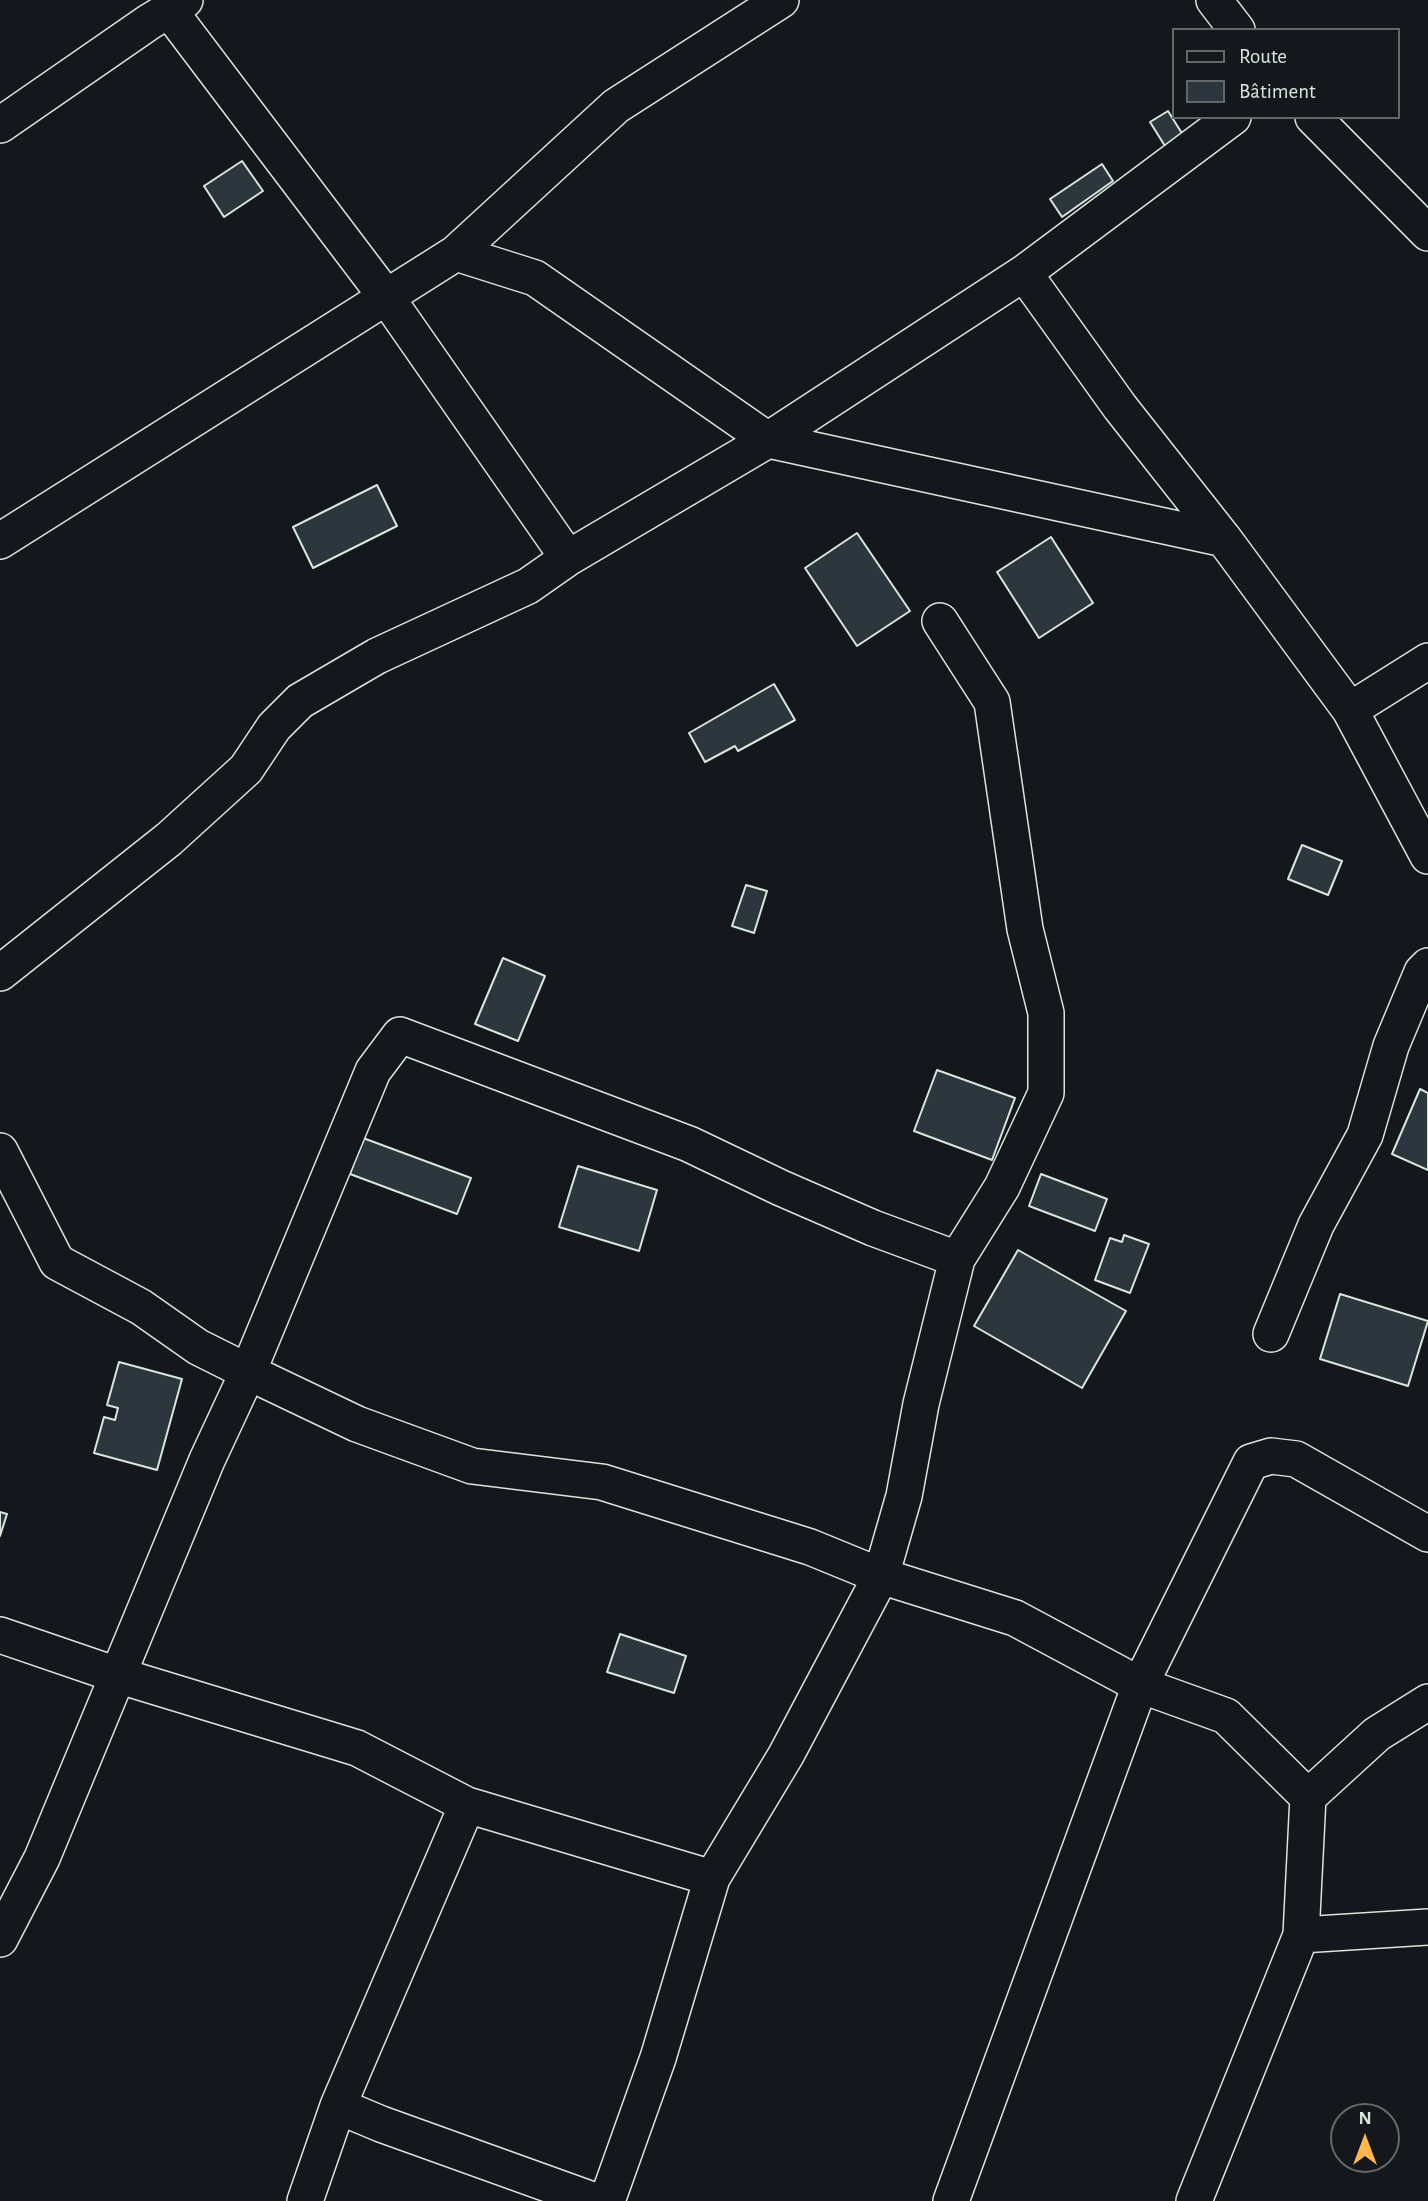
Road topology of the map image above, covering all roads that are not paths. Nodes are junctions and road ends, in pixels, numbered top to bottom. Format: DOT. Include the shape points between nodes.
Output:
graph roads {
  1 [pos="781,0"];
  2 [pos="1214,0"];
  3 [pos="160,8"];
  4 [pos="1235,28"];
  5 [pos="1230,119"];
  6 [pos="1315,119"];
  7 [pos="0,125"];
  8 [pos="1428,233"];
  9 [pos="456,253"];
  10 [pos="1024,273"];
  11 [pos="387,298"];
  12 [pos="768,440"];
  13 [pos="1224,539"];
  14 [pos="0,541"];
  15 [pos="568,558"];
  16 [pos="940,621"];
  17 [pos="1428,661"];
  18 [pos="1350,710"];
  19 [pos="1428,856"];
  20 [pos="1428,967"];
  21 [pos="0,973"];
  22 [pos="0,1151"];
  23 [pos="957,1259"];
  24 [pos="1271,1334"];
  25 [pos="248,1372"];
  26 [pos="1428,1534"];
  27 [pos="881,1576"];
  28 [pos="0,1635"];
  29 [pos="117,1675"];
  30 [pos="1140,1685"];
  31 [pos="1428,1702"];
  32 [pos="1308,1797"];
  33 [pos="467,1805"];
  34 [pos="712,1878"];
  35 [pos="1428,1927"];
  36 [pos="1301,1935"];
  37 [pos="0,1939"];
  38 [pos="338,2106"];
  39 [pos="305,2201"];
  40 [pos="596,2201"];
  41 [pos="607,2201"];
  42 [pos="951,2201"];
  43 [pos="1194,2201"];
  1 -- 9 [label="street" via="616,106"];
  2 -- 4 [label="street"];
  3 -- 7 [label="street"];
  3 -- 11 [label="street"];
  5 -- 10 [label="street"];
  6 -- 8 [label="street"];
  9 -- 11 [label="street"];
  9 -- 12 [label="street" via="534,278"];
  10 -- 12 [label="street"];
  10 -- 13 [label="street" via="1120,407"];
  11 -- 14 [label="street"];
  11 -- 15 [label="street"];
  12 -- 13 [label="street"];
  12 -- 15 [label="street"];
  13 -- 18 [label="street"];
  15 -- 21 [label="street" via="528,586 377,656 300,701 274,727 246,769 169,839"];
  16 -- 23 [label="street" via="992,702 1025,929 1046,1013 1046,1093 1002,1186"];
  17 -- 18 [label="street"];
  18 -- 19 [label="street"];
  20 -- 24 [label="street" via="1391,1046 1365,1135 1316,1225"];
  22 -- 25 [label="street" via="57,1262"];
  23 -- 25 [label="street" via="873,1228 689,1144 400,1035 373,1072"];
  23 -- 27 [label="street" via="904,1496"];
  25 -- 27 [label="street" via="357,1424 472,1465 602,1482 810,1547"];
  25 -- 29 [label="street"];
  26 -- 30 [label="street" via="1296,1459 1271,1456 1251,1462"];
  27 -- 30 [label="street" via="1015,1618"];
  27 -- 34 [label="street" via="786,1755"];
  28 -- 29 [label="street"];
  29 -- 33 [label="street" via="357,1748"];
  29 -- 37 [label="street" via="42,1858"];
  30 -- 32 [label="street" via="1226,1716"];
  30 -- 42 [label="street"];
  31 -- 32 [label="street" via="1377,1734"];
  32 -- 36 [label="street"];
  33 -- 34 [label="street"];
  33 -- 38 [label="street"];
  34 -- 41 [label="street" via="658,2057"];
  35 -- 36 [label="street"];
  36 -- 43 [label="street"];
  38 -- 39 [label="street"];
  38 -- 40 [label="street"];
}
